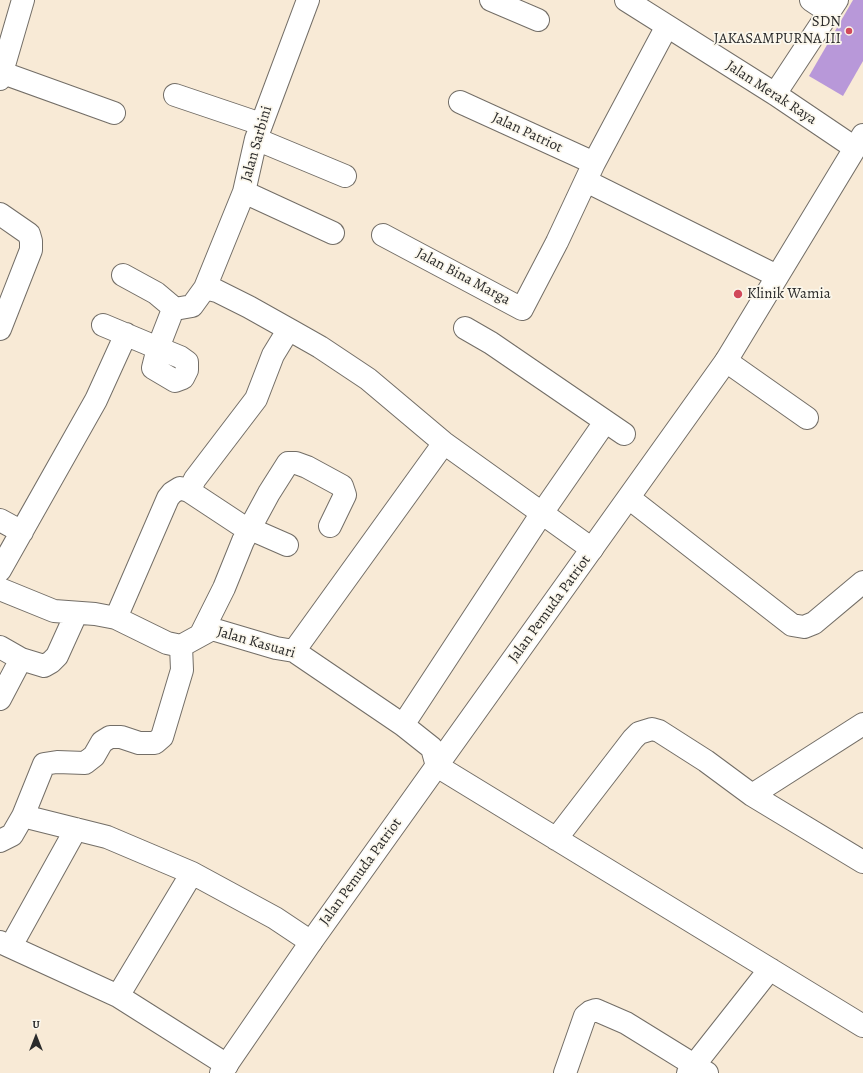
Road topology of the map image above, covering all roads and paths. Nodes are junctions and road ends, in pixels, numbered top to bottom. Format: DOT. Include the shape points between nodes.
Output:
graph roads {
  1 [pos="24,0"];
  2 [pos="308,0"];
  3 [pos="490,0"];
  4 [pos="626,0"];
  5 [pos="811,0"];
  6 [pos="833,6"];
  7 [pos="538,20"];
  8 [pos="667,26"];
  9 [pos="1,76"];
  10 [pos="775,94"];
  11 [pos="175,95"];
  12 [pos="460,102"];
  13 [pos="114,113"];
  14 [pos="258,131"];
  15 [pos="859,141"];
  16 [pos="590,172"];
  17 [pos="345,176"];
  18 [pos="244,192"];
  19 [pos="0,214"];
  20 [pos="333,233"];
  21 [pos="383,234"];
  22 [pos="123,275"];
  23 [pos="777,276"];
  24 [pos="205,288"];
  25 [pos="175,309"];
  26 [pos="103,325"];
  27 [pos="465,328"];
  28 [pos="0,329"];
  29 [pos="290,330"];
  30 [pos="126,334"];
  31 [pos="726,361"];
  32 [pos="807,418"];
  33 [pos="605,422"];
  34 [pos="624,434"];
  35 [pos="444,443"];
  36 [pos="189,491"];
  37 [pos="629,498"];
  38 [pos="542,513"];
  39 [pos="0,520"];
  40 [pos="330,526"];
  41 [pos="250,529"];
  42 [pos="22,532"];
  43 [pos="287,545"];
  44 [pos="592,549"];
  45 [pos="0,570"];
  46 [pos="863,582"];
  47 [pos="0,589"];
  48 [pos="76,614"];
  49 [pos="116,618"];
  50 [pos="201,634"];
  51 [pos="181,646"];
  52 [pos="0,647"];
  53 [pos="294,651"];
  54 [pos="22,659"];
  55 [pos="0,699"];
  56 [pos="402,725"];
  57 [pos="861,728"];
  58 [pos="437,766"];
  59 [pos="752,795"];
  60 [pos="24,816"];
  61 [pos="76,829"];
  62 [pos="556,839"];
  63 [pos="0,841"];
  64 [pos="863,862"];
  65 [pos="192,873"];
  66 [pos="311,942"];
  67 [pos="5,944"];
  68 [pos="770,969"];
  69 [pos="118,996"];
  70 [pos="863,1026"];
  71 [pos="224,1069"];
  72 [pos="696,1070"];
  73 [pos="566,1073"];
  1 -- 9 [label="street"];
  2 -- 14 [label="street, Jalan Sarbini"];
  3 -- 7 [label="street"];
  4 -- 8 [label="street, Jalan Merak Raya"];
  5 -- 6 [label="street"];
  6 -- 10 [label="street"];
  8 -- 10 [label="street, Jalan Merak Raya"];
  8 -- 16 [label="street, Jalan Bina Marga"];
  9 -- 13 [label="street"];
  10 -- 15 [label="street, Jalan Merak Raya"];
  11 -- 14 [label="street"];
  12 -- 16 [label="street, Jalan Patriot"];
  14 -- 17 [label="street"];
  14 -- 18 [label="street, Jalan Sarbini"];
  15 -- 23 [label="street, Jalan Pemuda Patriot"];
  16 -- 21 [label="street, Jalan Bina Marga" via="522,309"];
  16 -- 23 [label="street"];
  18 -- 20 [label="street"];
  18 -- 24 [label="street, Jalan Sarbini"];
  19 -- 28 [label="street" via="30,234 32,250"];
  22 -- 25 [label="street" via="156,293"];
  23 -- 31 [label="street, Jalan Pemuda Patriot"];
  24 -- 25 [label="street, Jalan Sarbini" via="192,306"];
  24 -- 29 [label="street" via="217,291"];
  25 -- 30 [label="street" via="169,317 158,348"];
  26 -- 30 [label="street"];
  27 -- 33 [label="street" via="491,343"];
  29 -- 35 [label="street" via="368,379"];
  29 -- 36 [label="street" via="276,350 256,399 195,479"];
  30 -- 42 [label="street" via="96,400"];
  31 -- 32 [label="street"];
  31 -- 37 [label="street, Jalan Pemuda Patriot"];
  33 -- 34 [label="street"];
  33 -- 38 [label="street"];
  35 -- 38 [label="street"];
  35 -- 53 [label="street"];
  36 -- 41 [label="street"];
  36 -- 49 [label="street" via="180,488 168,498"];
  37 -- 44 [label="street, Jalan Pemuda Patriot"];
  37 -- 46 [label="street" via="792,625 804,627 814,623"];
  38 -- 44 [label="street"];
  38 -- 56 [label="street"];
  39 -- 42 [label="street"];
  40 -- 41 [label="street" via="345,495 342,486 296,462 288,463 282,471"];
  41 -- 43 [label="street"];
  41 -- 50 [label="street"];
  42 -- 45 [label="street"];
  44 -- 58 [label="street, Jalan Pemuda Patriot"];
  47 -- 48 [label="street" via="54,611"];
  48 -- 49 [label="street"];
  48 -- 54 [label="street" via="65,642 52,662 44,666"];
  49 -- 51 [label="street" via="167,643"];
  50 -- 51 [label="street, Jalan Kasuari"];
  50 -- 53 [label="street, Jalan Kasuari" via="212,629"];
  51 -- 60 [label="street" via="182,670 162,737 155,743 139,743 121,737 110,737 102,742 94,756 85,763 44,764"];
  52 -- 54 [label="street"];
  53 -- 56 [label="street, Jalan Kasuari"];
  54 -- 55 [label="street"];
  56 -- 58 [label="street, Jalan Kasuari" via="432,748"];
  57 -- 59 [label="street"];
  58 -- 62 [label="street"];
  58 -- 66 [label="street, Jalan Pemuda Patriot"];
  59 -- 62 [label="street" via="659,731 645,730 633,739"];
  59 -- 64 [label="street"];
  60 -- 61 [label="street"];
  60 -- 63 [label="street" via="12,835"];
  61 -- 65 [label="street" via="107,837"];
  61 -- 67 [label="street"];
  62 -- 68 [label="street"];
  65 -- 66 [label="street" via="275,918"];
  65 -- 69 [label="street"];
  66 -- 71 [label="street, Jalan Pemuda Patriot"];
  67 -- 69 [label="street"];
  68 -- 70 [label="street"];
  68 -- 72 [label="street"];
  69 -- 71 [label="street"];
  72 -- 73 [label="street" via="626,1023 596,1010 585,1016"];
}
